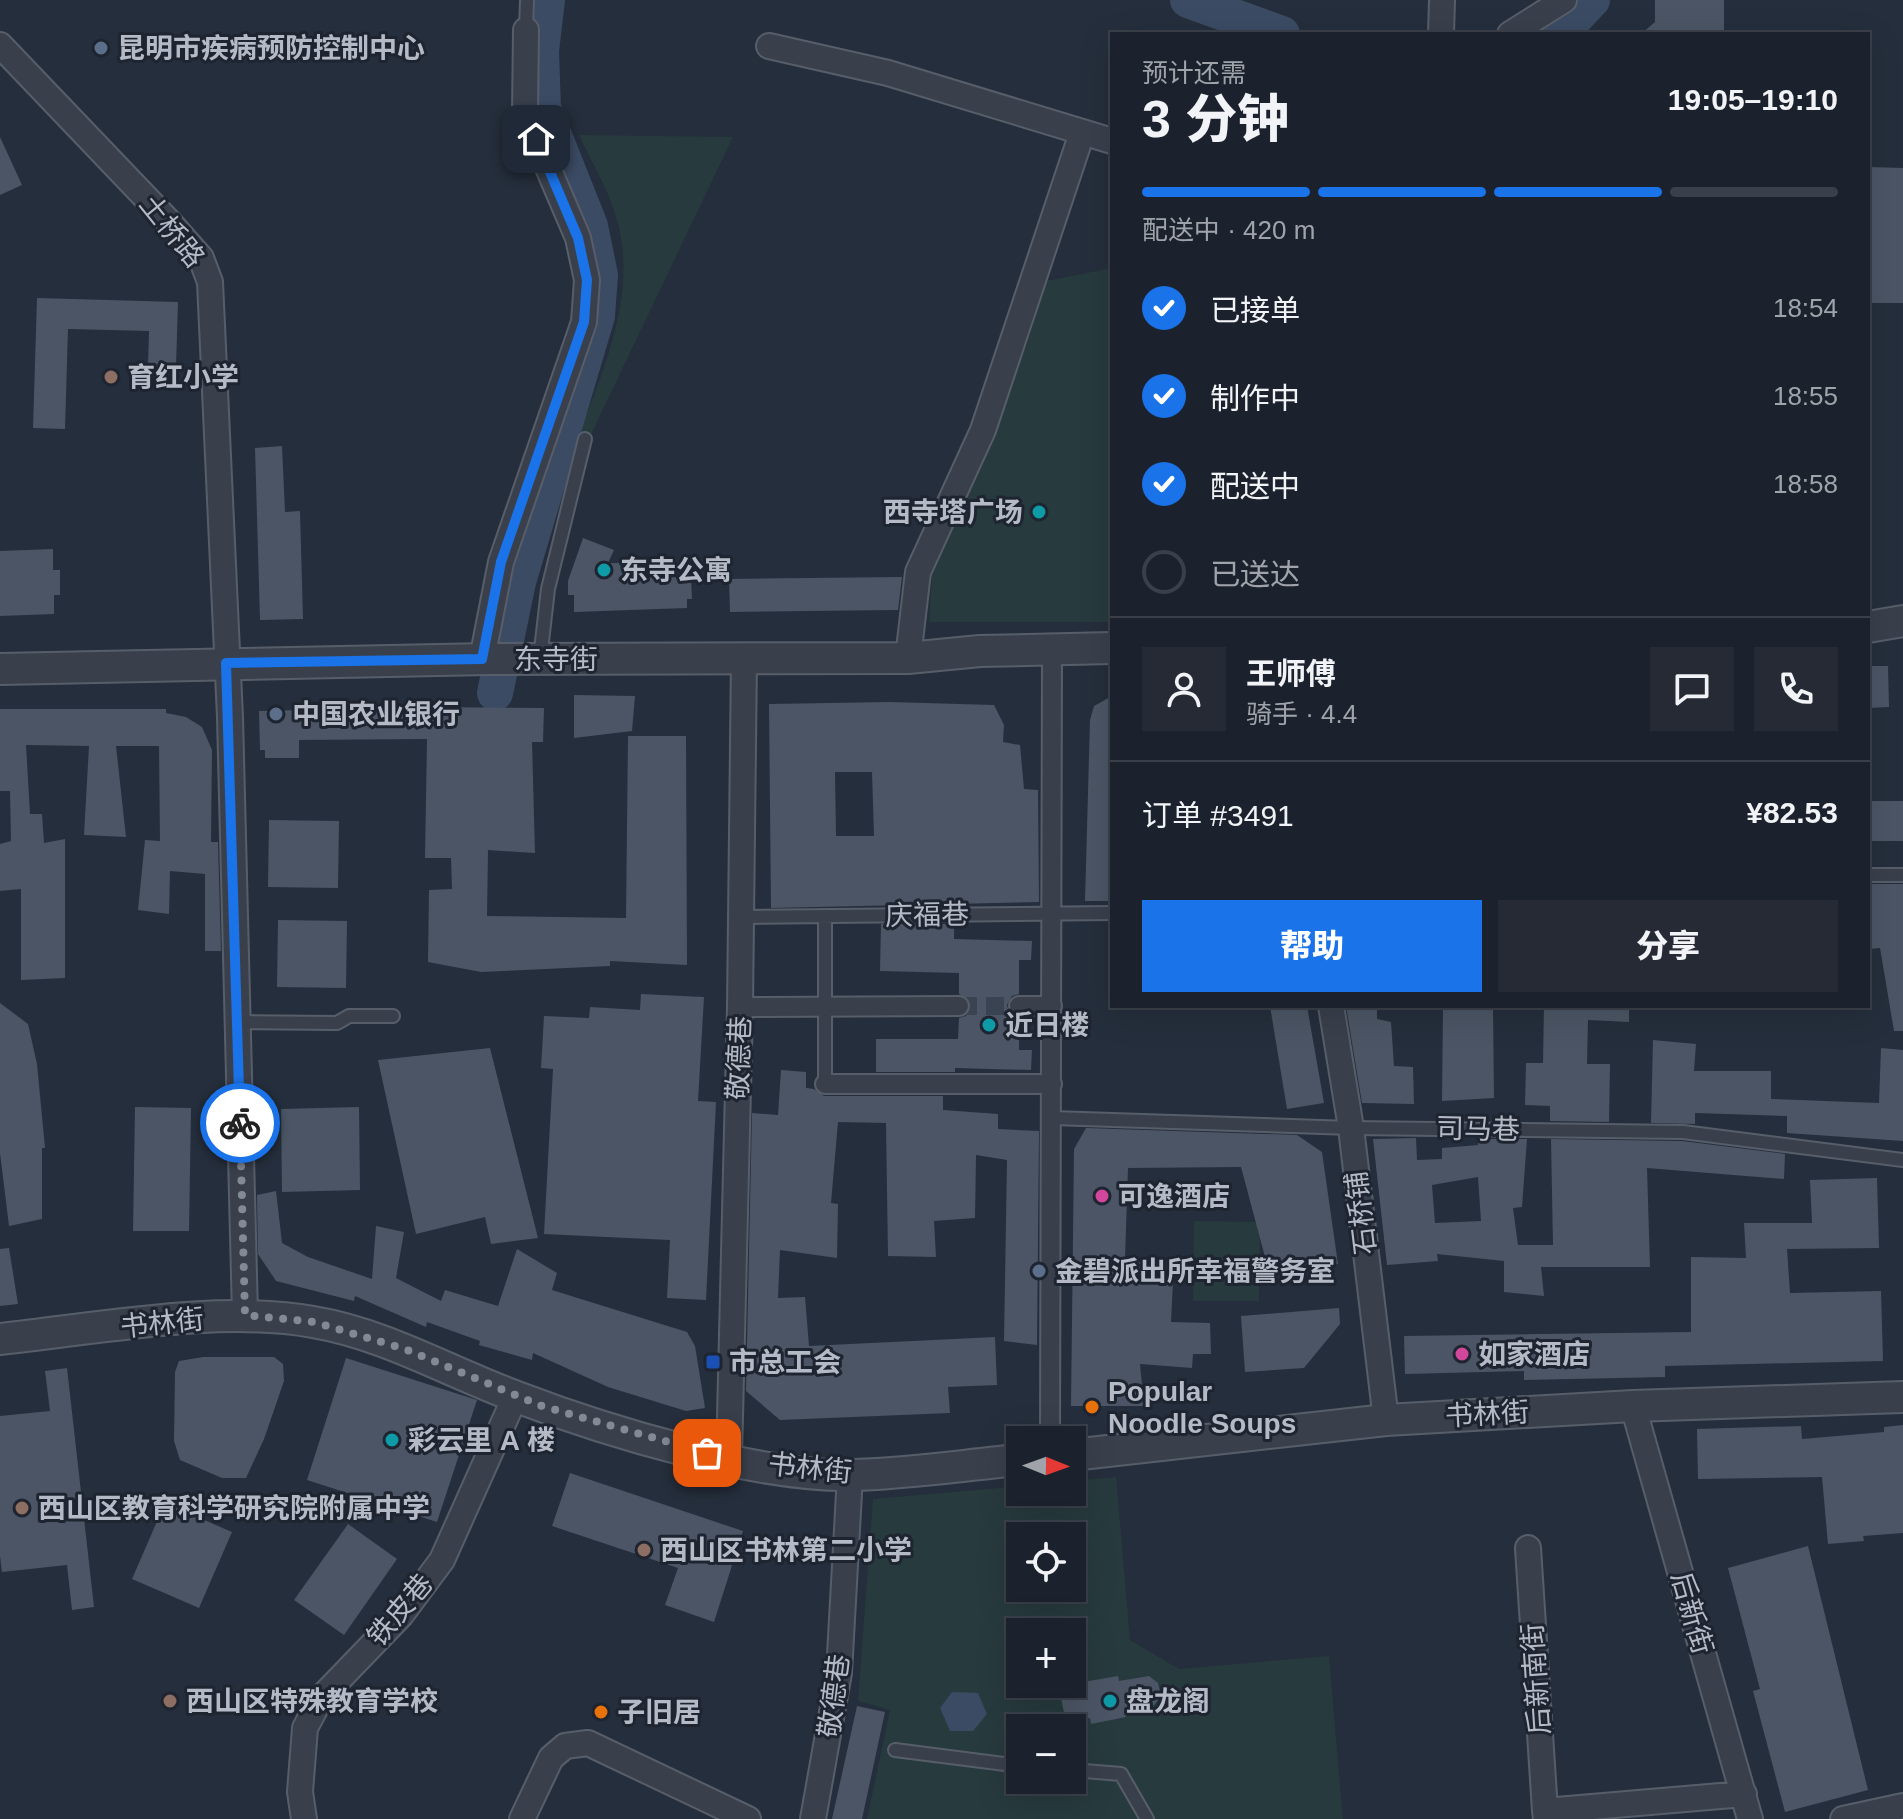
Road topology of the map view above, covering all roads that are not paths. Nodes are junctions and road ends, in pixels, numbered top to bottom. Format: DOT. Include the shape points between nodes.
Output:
graph roads {
  1 [pos="527,0"];
  2 [pos="1442,0"];
  3 [pos="1564,0"];
  4 [pos="526,30"];
  5 [pos="1441,32"];
  6 [pos="1513,32"];
  7 [pos="0,45"];
  8 [pos="769,46"];
  9 [pos="1082,133"];
  10 [pos="1110,140"];
  11 [pos="585,439"];
  12 [pos="1903,621"];
  13 [pos="1870,627"];
  14 [pos="1110,648"];
  15 [pos="1052,649"];
  16 [pos="744,657"];
  17 [pos="908,658"];
  18 [pos="485,659"];
  19 [pos="536,659"];
  20 [pos="226,663"];
  21 [pos="0,669"];
  22 [pos="1870,875"];
  23 [pos="1903,875"];
  24 [pos="1053,913"];
  25 [pos="1110,913"];
  26 [pos="825,916"];
  27 [pos="741,917"];
  28 [pos="959,1006"];
  29 [pos="1019,1006"];
  30 [pos="1052,1006"];
  31 [pos="740,1007"];
  32 [pos="825,1007"];
  33 [pos="1331,1008"];
  34 [pos="393,1016"];
  35 [pos="237,1022"];
  36 [pos="825,1084"];
  37 [pos="1052,1084"];
  38 [pos="1052,1118"];
  39 [pos="1351,1128"];
  40 [pos="1903,1160"];
  41 [pos="245,1315"];
  42 [pos="0,1339"];
  43 [pos="515,1397"];
  44 [pos="1903,1397"];
  45 [pos="1633,1406"];
  46 [pos="1386,1420"];
  47 [pos="1050,1426"];
  48 [pos="1086,1453"];
  49 [pos="729,1458"];
  50 [pos="1006,1461"];
  51 [pos="850,1475"];
  52 [pos="1528,1548"];
  53 [pos="895,1750"];
  54 [pos="1006,1764"];
  55 [pos="1086,1771"];
  56 [pos="1744,1794"];
  57 [pos="1903,1806"];
  58 [pos="1546,1815"];
  59 [pos="304,1819"];
  60 [pos="522,1819"];
  61 [pos="748,1819"];
  62 [pos="813,1819"];
  63 [pos="1147,1819"];
  64 [pos="1750,1819"];
  65 [pos="1843,1819"];
  1 -- 4 [label="lane"];
  2 -- 5 [label="street"];
  3 -- 6 [label="street"];
  4 -- 18 [label="street" via="525,114 578,238 586,294 573,362 501,562"];
  7 -- 20 [label="street, 土桥路" via="171,224 201,258 210,282"];
  8 -- 9 [label="street" via="888,73"];
  9 -- 10 [label="street"];
  9 -- 17 [label="street" via="983,430 918,572"];
  11 -- 19 [label="lane"];
  12 -- 13 [label="street"];
  14 -- 15 [label="street, 东寺街"];
  15 -- 17 [label="street, 东寺街"];
  15 -- 24 [label="street"];
  16 -- 17 [label="street, 东寺街"];
  16 -- 19 [label="street, 东寺街"];
  16 -- 27 [label="street, 敬德巷"];
  18 -- 19 [label="street, 东寺街"];
  18 -- 20 [label="street, 东寺街"];
  20 -- 21 [label="street, 东寺街"];
  20 -- 35 [label="street, 土桥路"];
  22 -- 23 [label="lane"];
  24 -- 25 [label="lane, 庆福巷"];
  24 -- 26 [label="lane, 庆福巷"];
  24 -- 30 [label="street"];
  26 -- 27 [label="lane, 庆福巷"];
  26 -- 32 [label="lane"];
  27 -- 31 [label="street, 敬德巷"];
  28 -- 32 [label="street"];
  29 -- 30 [label="street"];
  30 -- 37 [label="street"];
  31 -- 32 [label="street"];
  31 -- 49 [label="street, 敬德巷"];
  32 -- 36 [label="lane"];
  33 -- 39 [label="street, 石桥铺"];
  34 -- 35 [label="lane" via="349,1016 337,1023"];
  35 -- 41 [label="street, 土桥路"];
  36 -- 37 [label="street"];
  37 -- 38 [label="street"];
  38 -- 39 [label="lane, 司马巷"];
  38 -- 47 [label="street"];
  39 -- 40 [label="lane, 司马巷" via="1683,1132"];
  39 -- 46 [label="street, 石桥铺"];
  41 -- 42 [label="street, 书林街"];
  41 -- 43 [label="street, 书林街" via="314,1322 405,1349"];
  43 -- 49 [label="street, 书林街" via="665,1444"];
  43 -- 59 [label="street, 铁皮巷" via="442,1560 401,1615 321,1698 305,1728 300,1792"];
  44 -- 45 [label="street, 书林街"];
  45 -- 46 [label="street, 书林街"];
  45 -- 56 [label="street, 后新街"];
  46 -- 48 [label="street, 书林街"];
  49 -- 51 [label="street, 书林街"];
  50 -- 51 [label="street, 书林街"];
  51 -- 62 [label="street, 敬德巷" via="839,1673"];
  52 -- 58 [label="street, 后新南街"];
  53 -- 54 [label="lane"];
  55 -- 63 [label="lane" via="1121,1774"];
  56 -- 58 [label="street"];
  56 -- 64 [label="street, 后新街"];
  57 -- 65 [label="street"];
  60 -- 61 [label="street" via="551,1758 565,1746 588,1743"];
}
